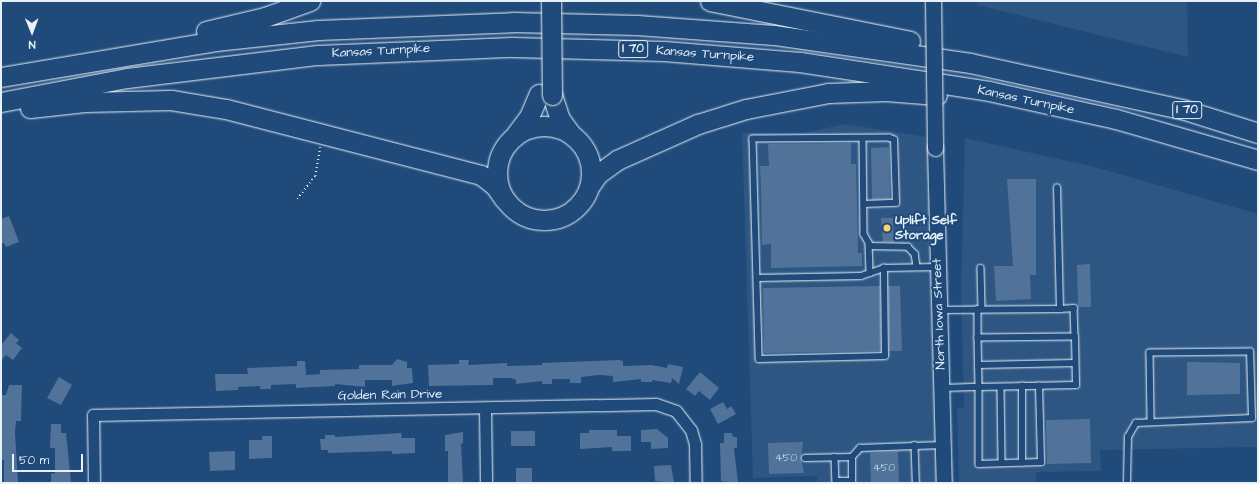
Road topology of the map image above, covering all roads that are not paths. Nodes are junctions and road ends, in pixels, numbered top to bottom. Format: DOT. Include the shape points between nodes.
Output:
graph roads {
  1 [pos="310,1"];
  2 [pos="541,1"];
  3 [pos="551,1"];
  4 [pos="710,1"];
  5 [pos="933,1"];
  6 [pos="115,56"];
  7 [pos="970,62"];
  8 [pos="1,77"];
  9 [pos="545,95"];
  10 [pos="1,102"];
  11 [pos="1061,107"];
  12 [pos="1,112"];
  13 [pos="570,133"];
  14 [pos="1258,133"];
  15 [pos="513,137"];
  16 [pos="863,138"];
  17 [pos="1258,160"];
  18 [pos="591,184"];
  19 [pos="1057,188"];
  20 [pos="504,199"];
  21 [pos="864,204"];
  22 [pos="869,246"];
  23 [pos="917,267"];
  24 [pos="938,267"];
  25 [pos="884,268"];
  26 [pos="981,268"];
  27 [pos="870,273"];
  28 [pos="757,278"];
  29 [pos="980,309"];
  30 [pos="1060,309"];
  31 [pos="939,310"];
  32 [pos="1075,337"];
  33 [pos="978,338"];
  34 [pos="1075,363"];
  35 [pos="978,365"];
  36 [pos="1001,386"];
  37 [pos="1022,386"];
  38 [pos="1039,386"];
  39 [pos="978,387"];
  40 [pos="942,388"];
  41 [pos="485,408"];
  42 [pos="1151,420"];
  43 [pos="915,445"];
  44 [pos="943,445"];
  45 [pos="835,457"];
  46 [pos="852,457"];
  47 [pos="805,458"];
  48 [pos="1002,463"];
  49 [pos="1022,463"];
  50 [pos="94,483"];
  51 [pos="486,483"];
  52 [pos="696,483"];
  53 [pos="916,483"];
  54 [pos="944,483"];
  55 [pos="1127,483"];
  1 -- 6 [label="highway" via="265,17"];
  2 -- 9 [label="highway"];
  3 -- 9 [label="highway, bridge"];
  4 -- 7 [label="highway" via="911,41"];
  5 -- 24 [label="main road, North Iowa Street, bridge"];
  6 -- 7 [label="highway, Kansas Turnpike / I 70" via="215,41 318,30 434,24 560,22 774,35"];
  6 -- 8 [label="highway, Kansas Turnpike / I 70"];
  7 -- 14 [label="highway, Kansas Turnpike / I 70" via="1185,110"];
  9 -- 13 [label="highway"];
  9 -- 15 [label="highway"];
  10 -- 11 [label="highway, Kansas Turnpike / I 70" via="127,78 270,60 388,50 520,47 664,51 800,62 946,84"];
  11 -- 17 [label="highway, Kansas Turnpike / I 70" via="1181,136"];
  11 -- 18 [label="highway" via="886,91 828,93 797,98 746,109 698,124 617,160 598,174"];
  12 -- 20 [label="highway" via="85,102 171,100 264,117 481,175 495,186"];
  13 -- 15 [label="highway" via="556,127 541,126 526,129"];
  13 -- 18 [label="highway" via="581,142 589,155"];
  15 -- 20 [label="highway" via="502,150 497,166 498,183"];
  16 -- 21 [label="lane"];
  16 -- 21 [label="lane" via="894,140 896,203"];
  16 -- 28 [label="lane" via="753,139"];
  18 -- 20 [label="highway" via="586,197 577,208 552,220 525,217 513,210"];
  19 -- 30 [label="lane"];
  21 -- 22 [label="lane" via="864,234"];
  22 -- 23 [label="lane" via="908,247 915,254"];
  22 -- 27 [label="lane"];
  23 -- 24 [label="lane"];
  23 -- 25 [label="lane"];
  24 -- 31 [label="main road, North Iowa Street"];
  25 -- 27 [label="lane"];
  25 -- 28 [label="lane" via="885,356 759,359"];
  26 -- 29 [label="lane"];
  27 -- 28 [label="lane" via="861,276"];
  29 -- 30 [label="lane"];
  29 -- 31 [label="lane"];
  29 -- 33 [label="lane"];
  30 -- 32 [label="lane" via="1074,308"];
  31 -- 40 [label="main road, North Iowa Street"];
  32 -- 33 [label="lane"];
  32 -- 34 [label="lane"];
  33 -- 35 [label="lane"];
  34 -- 35 [label="lane"];
  34 -- 38 [label="lane" via="1076,385"];
  35 -- 39 [label="lane"];
  36 -- 37 [label="lane"];
  36 -- 39 [label="lane"];
  36 -- 48 [label="lane"];
  37 -- 38 [label="lane"];
  37 -- 49 [label="lane"];
  38 -- 49 [label="lane" via="1041,462"];
  39 -- 40 [label="lane"];
  39 -- 48 [label="lane" via="979,464"];
  40 -- 44 [label="main road, North Iowa Street"];
  41 -- 50 [label="street, Golden Rain Drive" via="93,415"];
  41 -- 51 [label="street"];
  41 -- 52 [label="street, Golden Rain Drive" via="656,404 671,409 684,419 694,440"];
  42 -- 42 [label="lane" via="1252,418 1250,352 1150,353"];
  42 -- 55 [label="lane" via="1136,423 1128,437"];
  43 -- 44 [label="lane"];
  43 -- 46 [label="lane" via="865,446 855,451"];
  43 -- 53 [label="lane"];
  44 -- 54 [label="main road, North Iowa Street"];
  45 -- 46 [label="lane"];
  45 -- 46 [label="lane" via="836,481 852,480"];
  45 -- 47 [label="lane"];
  48 -- 49 [label="lane"];
}
